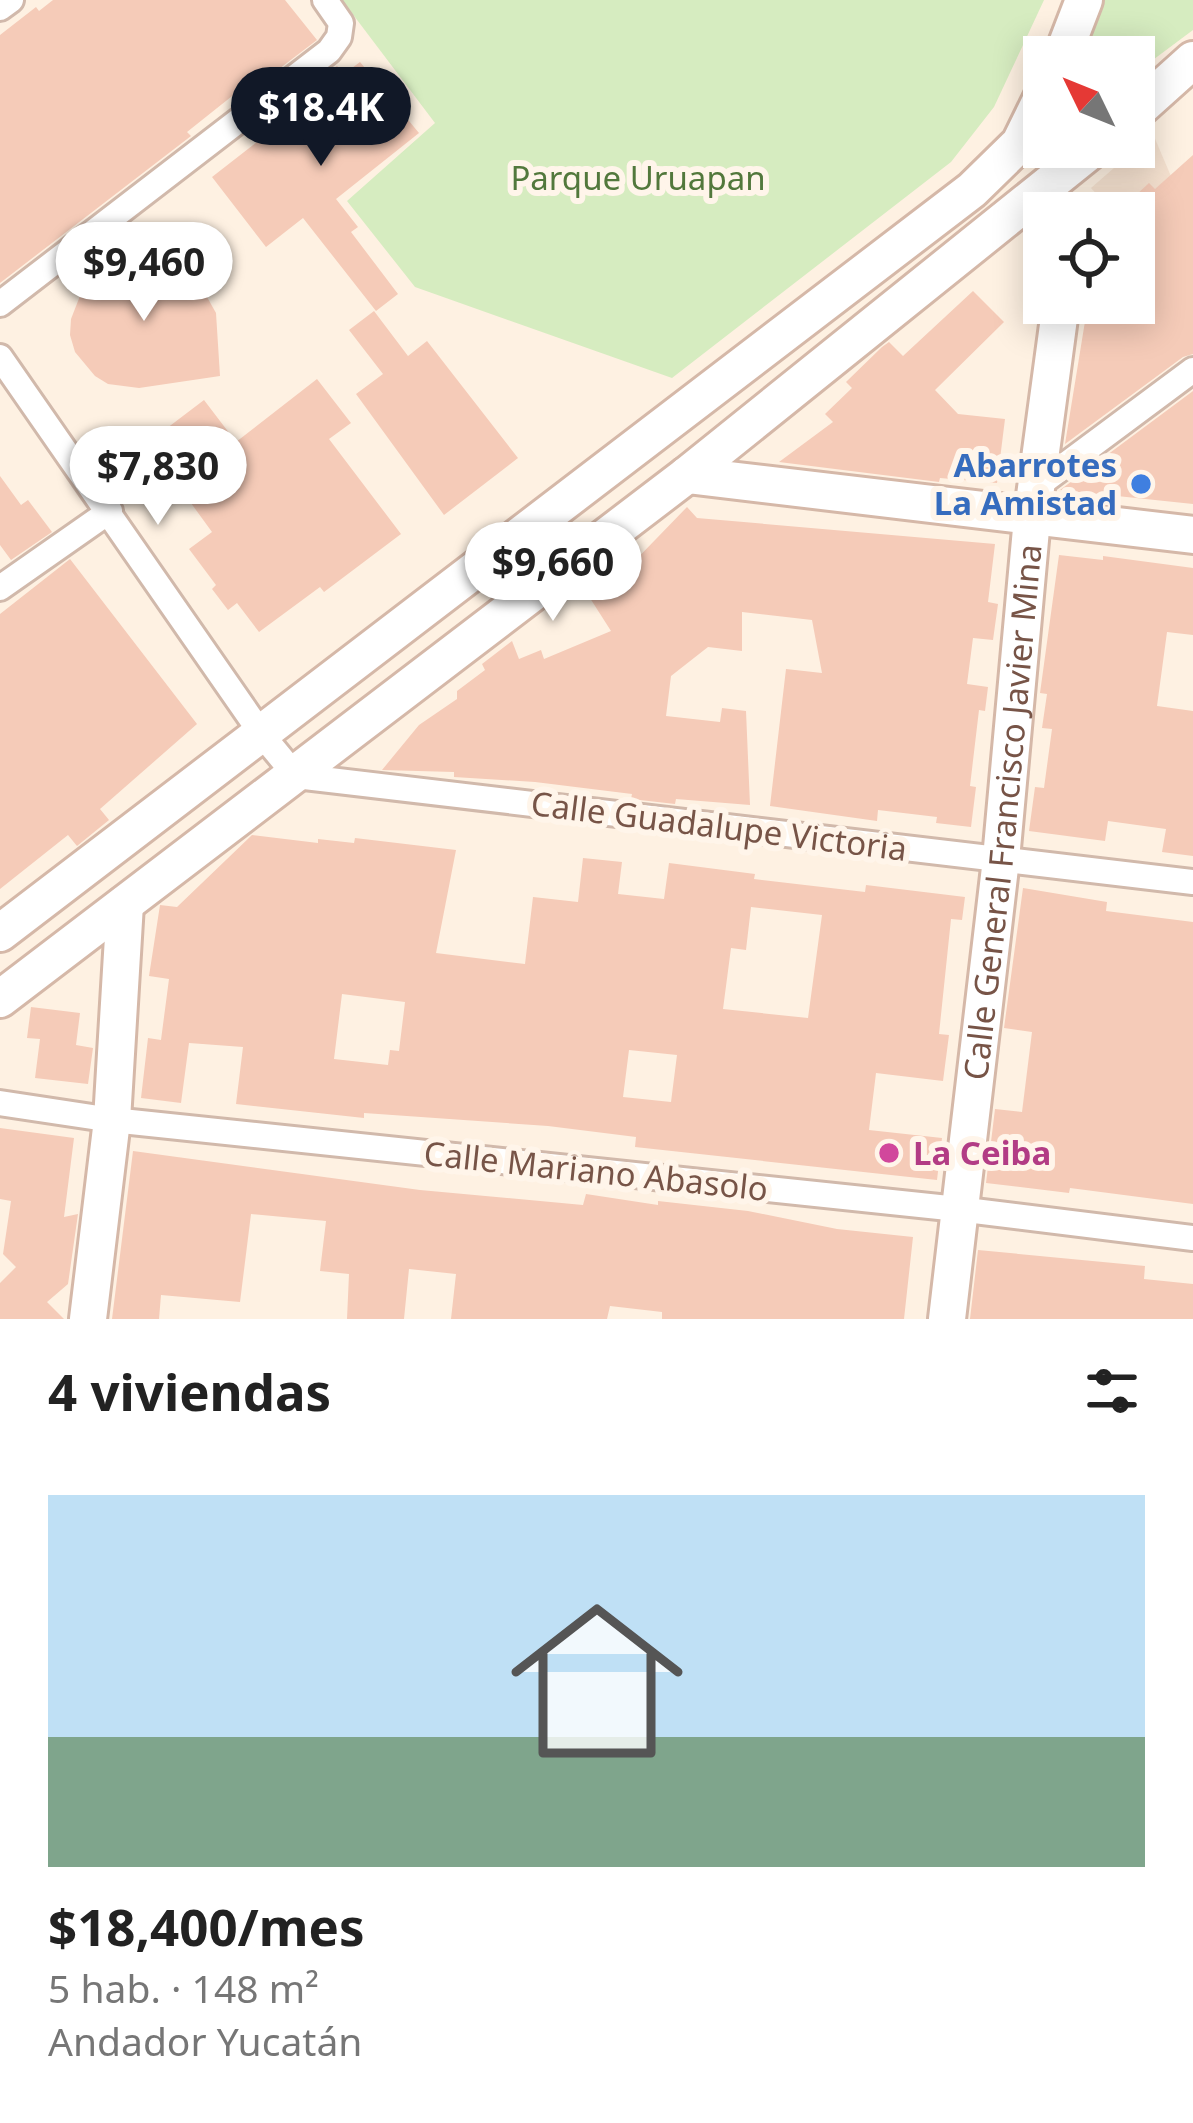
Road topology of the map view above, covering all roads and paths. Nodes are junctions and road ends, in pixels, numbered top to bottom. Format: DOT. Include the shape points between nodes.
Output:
graph roads {
  1 [pos="11,0"];
  2 [pos="325,0"];
  3 [pos="1084,0"];
  4 [pos="0,8"];
  5 [pos="1070,36"];
  6 [pos="1193,60"];
  7 [pos="1155,94"];
  8 [pos="1023,137"];
  9 [pos="1020,143"];
  10 [pos="1054,192"];
  11 [pos="1023,224"];
  12 [pos="0,304"];
  13 [pos="1058,324"];
  14 [pos="0,357"];
  15 [pos="1193,370"];
  16 [pos="687,475"];
  17 [pos="1034,502"];
  18 [pos="110,511"];
  19 [pos="1193,535"];
  20 [pos="0,588"];
  21 [pos="262,736"];
  22 [pos="296,776"];
  23 [pos="1001,859"];
  24 [pos="1193,882"];
  25 [pos="125,904"];
  26 [pos="0,933"];
  27 [pos="0,999"];
  28 [pos="0,1103"];
  29 [pos="112,1120"];
  30 [pos="958,1209"];
  31 [pos="1193,1238"];
  32 [pos="88,1319"];
  33 [pos="946,1319"];
  1 -- 4 [label="street"];
  2 -- 12 [label="street" via="341,23 329,51"];
  3 -- 5 [label="street"];
  6 -- 7 [label="street"];
  8 -- 9 [label="street"];
  9 -- 10 [label="street"];
  9 -- 21 [label="street" via="972,190"];
  11 -- 16 [label="street"];
  13 -- 17 [label="street, Calle General Francisco Javier Mina"];
  14 -- 18 [label="street"];
  15 -- 17 [label="street"];
  16 -- 17 [label="street"];
  16 -- 22 [label="street"];
  17 -- 19 [label="street"];
  17 -- 23 [label="street, Calle General Francisco Javier Mina"];
  18 -- 20 [label="street"];
  18 -- 21 [label="street"];
  21 -- 22 [label="street"];
  21 -- 26 [label="street"];
  22 -- 23 [label="street, Calle Guadalupe Victoria"];
  22 -- 25 [label="street"];
  23 -- 24 [label="street, Calle Guadalupe Victoria"];
  23 -- 30 [label="street, Calle General Francisco Javier Mina"];
  25 -- 27 [label="street"];
  25 -- 29 [label="street"];
  28 -- 29 [label="street, Calle Mariano Abasolo"];
  29 -- 30 [label="street, Calle Mariano Abasolo"];
  29 -- 32 [label="street"];
  30 -- 31 [label="street, Calle Mariano Abasolo"];
  30 -- 33 [label="street, Calle General Francisco Javier Mina"];
}
